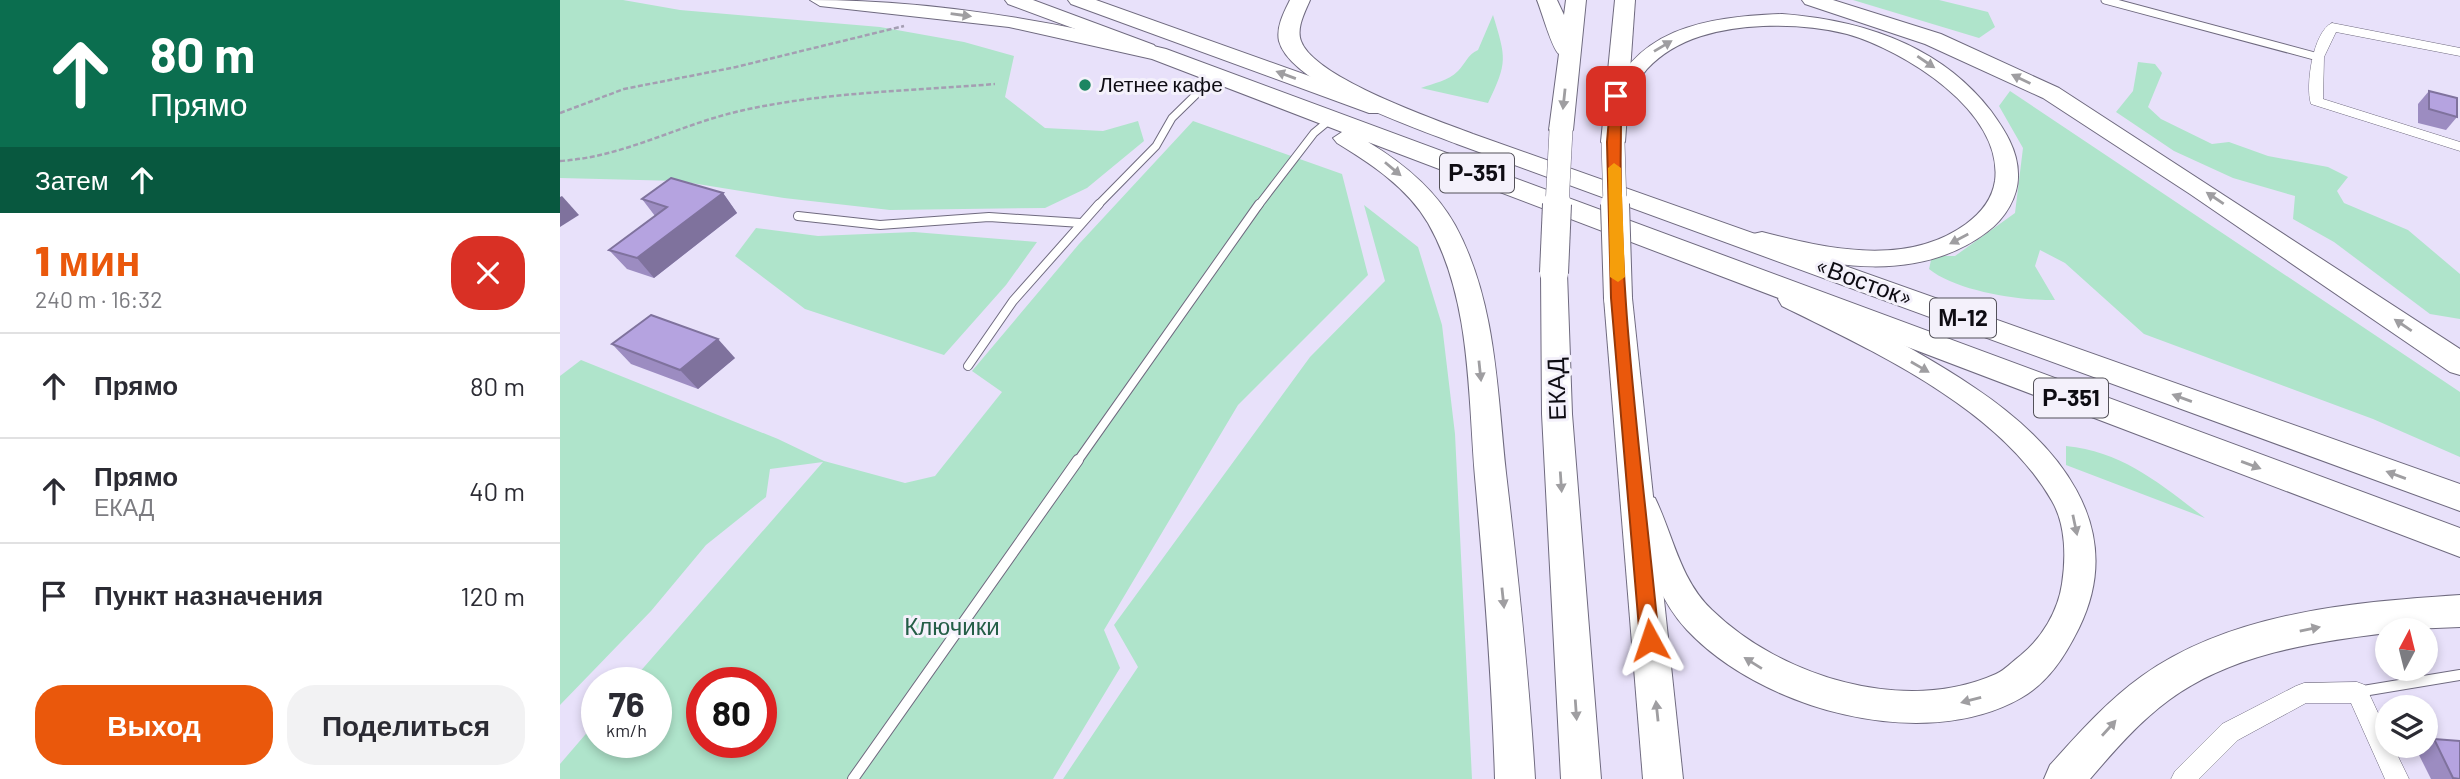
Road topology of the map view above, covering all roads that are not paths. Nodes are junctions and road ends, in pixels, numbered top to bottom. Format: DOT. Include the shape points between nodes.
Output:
graph roads {
  1 [pos="820,0"];
  2 [pos="1015,0"];
  3 [pos="1078,0"];
  4 [pos="1300,0"];
  5 [pos="1547,0"];
  6 [pos="1576,0"];
  7 [pos="1625,0"];
  8 [pos="1812,0"];
  9 [pos="2105,0"];
  10 [pos="2460,52"];
  11 [pos="1158,54"];
  12 [pos="2318,57"];
  13 [pos="1568,68"];
  14 [pos="1216,75"];
  15 [pos="1327,122"];
  16 [pos="1613,131"];
  17 [pos="1465,139"];
  18 [pos="2460,147"];
  19 [pos="1678,215"];
  20 [pos="798,216"];
  21 [pos="1081,223"];
  22 [pos="1682,253"];
  23 [pos="2460,364"];
  24 [pos="968,366"];
  25 [pos="1634,473"];
  26 [pos="2460,498"];
  27 [pos="2460,543"];
  28 [pos="2460,611"];
  29 [pos="2460,675"];
  30 [pos="2357,692"];
  31 [pos="853,779"];
  32 [pos="1515,779"];
  33 [pos="1581,779"];
  34 [pos="1663,779"];
  35 [pos="2064,779"];
  36 [pos="2183,779"];
  37 [pos="2397,779"];
  1 -- 11 [label="highway, one-way" via="1009,21"];
  2 -- 11 [label="main road"];
  17 -- 3 [label="main road, Р-351, one-way"];
  4 -- 17 [label="highway, «Восток»" via="1290,21 1290,44 1305,61 1378,104"];
  5 -- 13 [label="highway" via="1561,31"];
  6 -- 13 [label="highway, ЕКАД"];
  7 -- 16 [label="highway"];
  23 -- 8 [label="highway, one-way" via="2051,93 1933,39"];
  9 -- 12 [label="lane"];
  10 -- 12 [label="street" via="2332,27"];
  11 -- 14 [label="highway"];
  12 -- 18 [label="street" via="2316,101"];
  13 -- 33 [label="highway, ЕКАД, one-way, bridge" via="1554,273 1557,414"];
  14 -- 15 [label="highway"];
  14 -- 21 [label="lane" via="1172,118 1156,146"];
  15 -- 22 [label="highway, Р-351"];
  15 -- 31 [label="lane" via="1281,173"];
  15 -- 32 [label="highway, one-way" via="1413,187 1441,223 1461,262 1477,343 1511,677"];
  16 -- 19 [label="main road, one-way" via="1617,100 1626,82 1667,43 1731,23 1781,19 1814,22 1889,42 1940,72 1993,130 2007,166 2000,202 1981,225 1942,248 1909,255 1868,259 1809,252"];
  16 -- 25 [label="highway, bridge" via="1618,298"];
  17 -- 19 [label="highway, «Восток» / М-12"];
  26 -- 19 [label="highway, «Восток» / М-12, one-way"];
  20 -- 21 [label="lane" via="880,225 989,217"];
  21 -- 24 [label="lane" via="1013,301"];
  22 -- 25 [label="main road, one-way" via="1861,334 1927,371 1998,422 2025,445 2063,493 2074,515 2079,587 2062,634 2032,671 1975,701 1910,707 1862,704 1767,672 1739,655 1699,620 1661,550"];
  22 -- 27 [label="highway, Р-351, one-way"];
  34 -- 25 [label="highway, one-way"];
  35 -- 28 [label="highway, one-way" via="2119,717 2172,677 2242,646 2312,628"];
  29 -- 30 [label="lane"];
  30 -- 36 [label="street" via="2304,692 2230,732"];
  30 -- 37 [label="street"];
}
